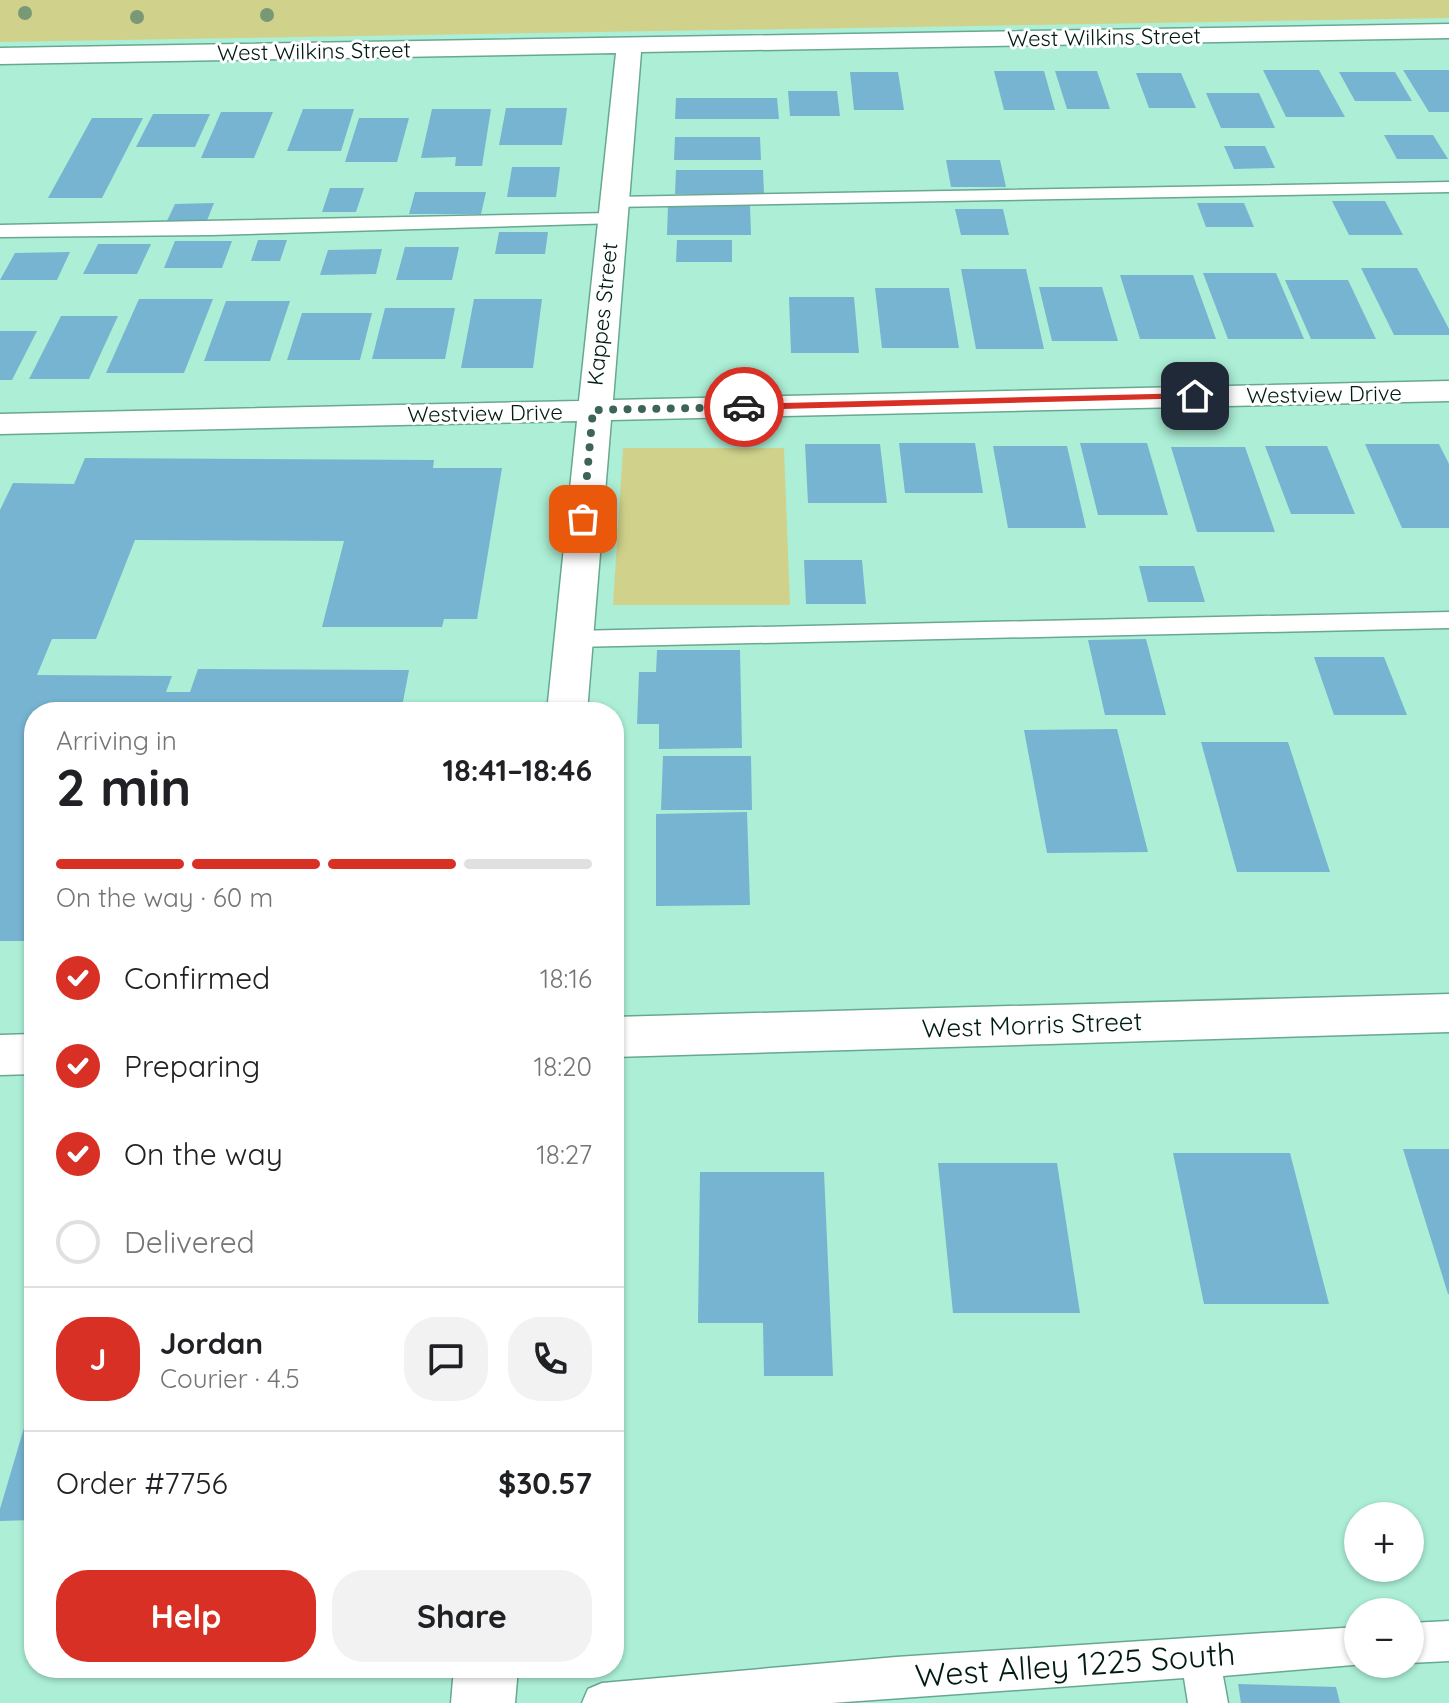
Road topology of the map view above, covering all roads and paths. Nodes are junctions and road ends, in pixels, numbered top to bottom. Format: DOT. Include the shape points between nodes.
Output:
graph roads {
  1 [pos="1449,31"];
  2 [pos="629,46"];
  3 [pos="0,56"];
  4 [pos="1449,187"];
  5 [pos="612,210"];
  6 [pos="0,231"];
  7 [pos="1449,391"];
  8 [pos="593,410"];
  9 [pos="0,424"];
  10 [pos="1449,620"];
  11 [pos="573,639"];
  12 [pos="568,702"];
  13 [pos="1449,1013"];
  14 [pos="624,1037"];
  15 [pos="24,1054"];
  16 [pos="0,1055"];
  17 [pos="1449,1641"];
  18 [pos="1424,1642"];
  19 [pos="1344,1648"];
  20 [pos="1200,1657"];
  21 [pos="485,1678"];
  22 [pos="483,1703"];
  23 [pos="602,1703"];
  24 [pos="1208,1703"];
  1 -- 2 [label="street, West Wilkins Street"];
  2 -- 3 [label="street, West Wilkins Street"];
  2 -- 5 [label="street, Kappes Street"];
  4 -- 5 [label="lane"];
  5 -- 6 [label="lane" via="211,229"];
  5 -- 8 [label="street, Kappes Street"];
  7 -- 8 [label="street, Westview Drive"];
  8 -- 9 [label="street, Westview Drive"];
  8 -- 11 [label="street, Kappes Street"];
  10 -- 11 [label="lane"];
  11 -- 12 [label="street, Kappes Street"];
  13 -- 14 [label="street, West Morris Street"];
  15 -- 16 [label="street"];
  17 -- 18 [label="lane"];
  19 -- 20 [label="lane, West Alley 1225 South"];
  20 -- 23 [label="lane, West Alley 1225 South"];
  20 -- 24 [label="lane"];
  21 -- 22 [label="street"];
}
